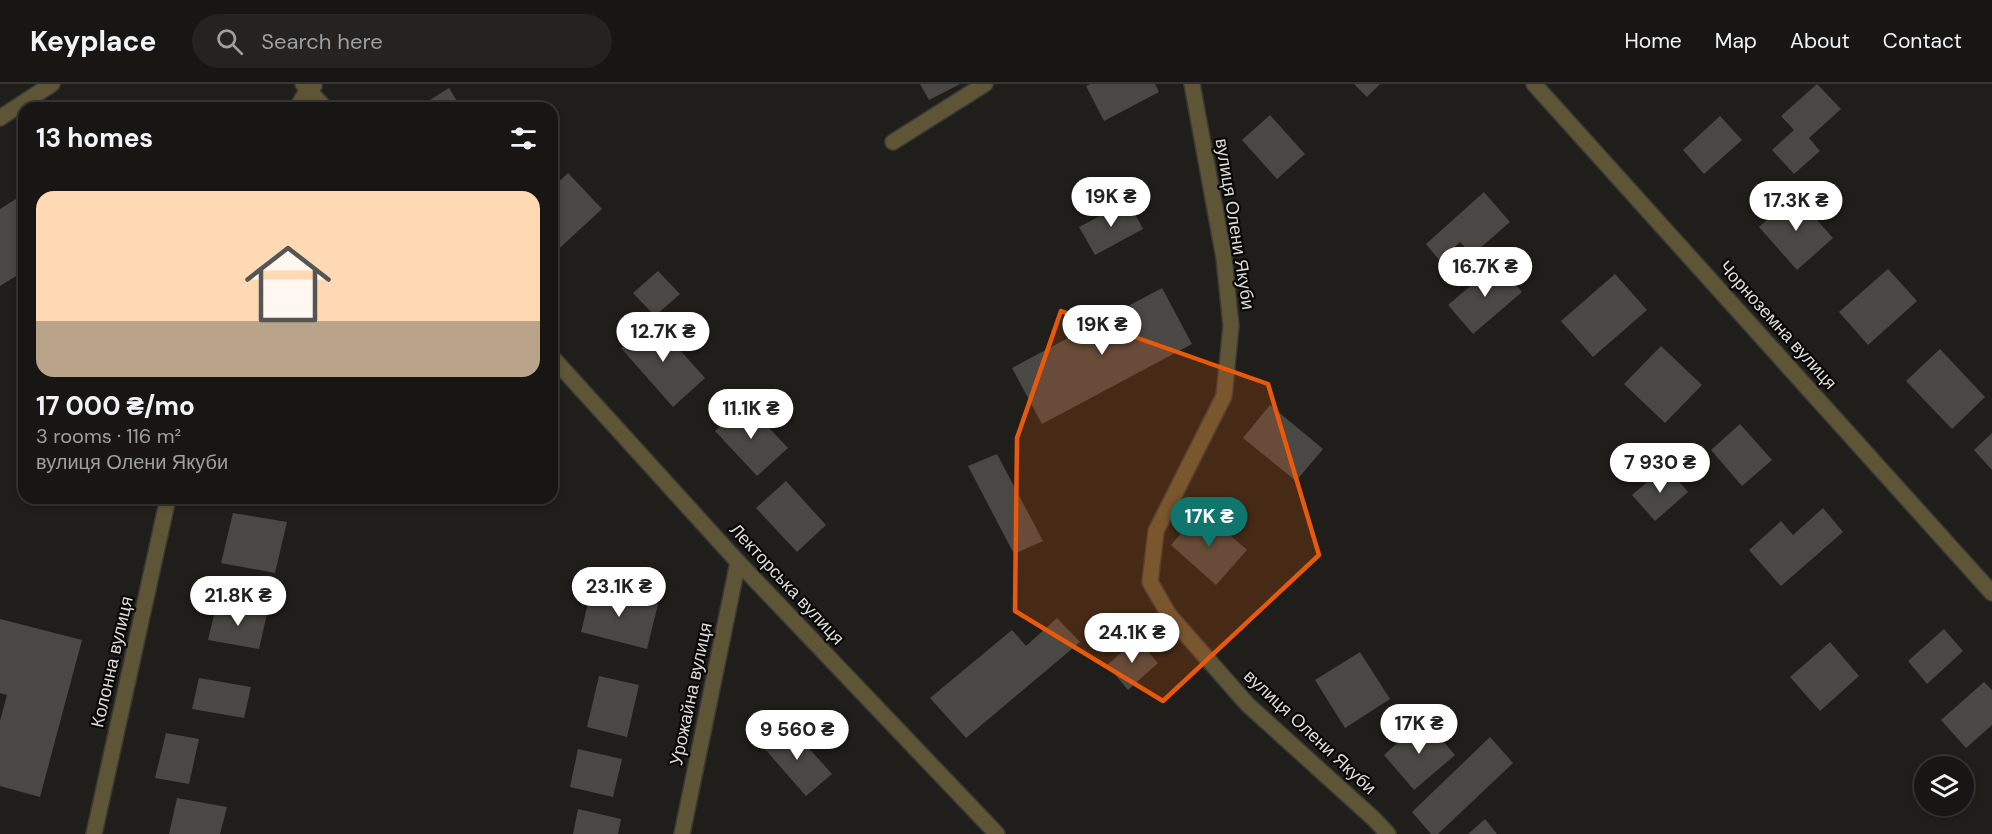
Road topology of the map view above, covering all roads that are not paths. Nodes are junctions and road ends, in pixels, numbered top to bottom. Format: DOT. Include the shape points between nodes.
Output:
graph roads {
  1 [pos="52,84"];
  2 [pos="986,84"];
  3 [pos="1192,84"];
  4 [pos="1534,84"];
  5 [pos="309,86"];
  6 [pos="24,102"];
  7 [pos="300,102"];
  8 [pos="321,102"];
  9 [pos="18,106"];
  10 [pos="0,118"];
  11 [pos="893,142"];
  12 [pos="558,364"];
  13 [pos="167,504"];
  14 [pos="738,562"];
  15 [pos="1992,593"];
  16 [pos="94,834"];
  17 [pos="682,834"];
  18 [pos="997,834"];
  19 [pos="1388,834"];
  1 -- 6 [label="street"];
  2 -- 11 [label="street"];
  3 -- 19 [label="street, вулиця Олени Якуби" via="1224,258 1231,326 1224,396 1156,531 1150,582 1169,615 1247,704"];
  4 -- 15 [label="street, Чорноземна вулиця"];
  5 -- 7 [label="street"];
  5 -- 8 [label="street"];
  9 -- 10 [label="street"];
  12 -- 14 [label="street, Лекторська вулиця"];
  13 -- 16 [label="street, Колонна вулиця"];
  14 -- 17 [label="street, Урожайна вулиця"];
  14 -- 18 [label="street, Лекторська вулиця"];
}
